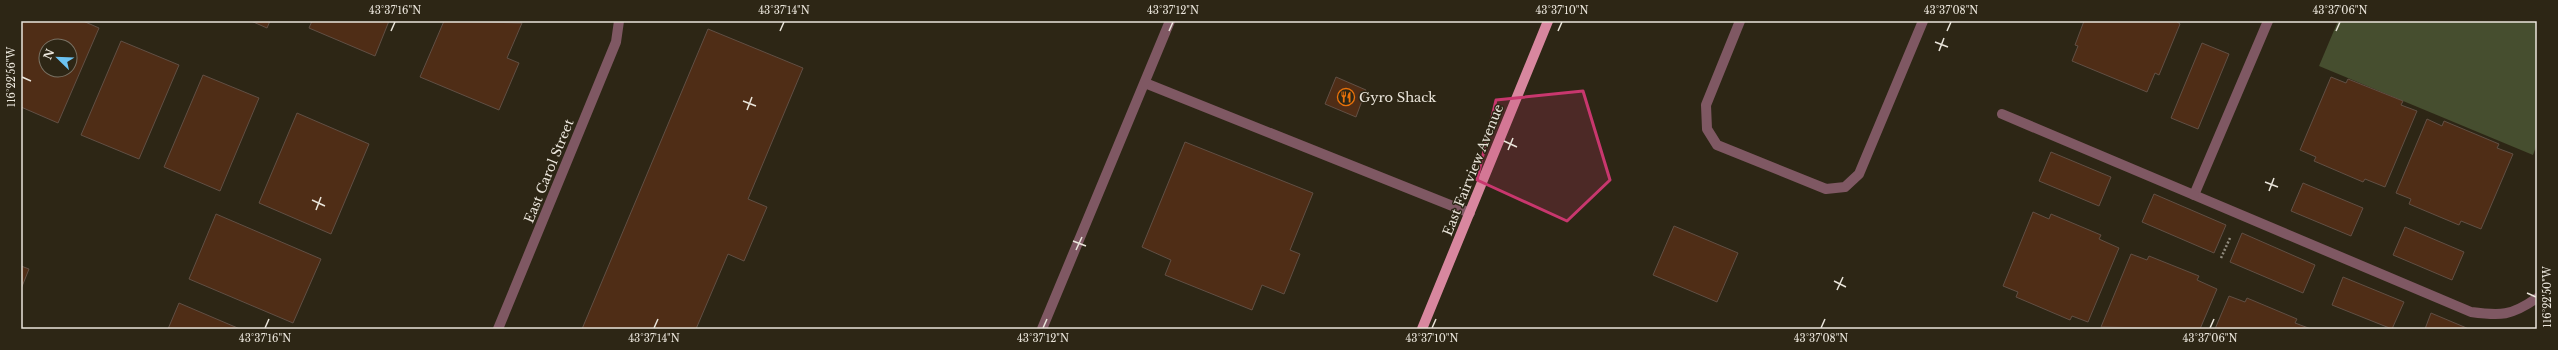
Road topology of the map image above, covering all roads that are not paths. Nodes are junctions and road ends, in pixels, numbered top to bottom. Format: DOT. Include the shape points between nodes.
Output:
graph roads {
  1 [pos="619,21"];
  2 [pos="1170,21"];
  3 [pos="1548,21"];
  4 [pos="1740,21"];
  5 [pos="1923,21"];
  6 [pos="2268,21"];
  7 [pos="1145,83"];
  8 [pos="2002,114"];
  9 [pos="2194,195"];
  10 [pos="1470,213"];
  11 [pos="2537,298"];
  12 [pos="498,329"];
  13 [pos="1042,329"];
  14 [pos="1422,329"];
  1 -- 12 [label="street, East Carol Street" via="616,42"];
  2 -- 7 [label="street"];
  3 -- 10 [label="main road, East Fairview Avenue"];
  4 -- 5 [label="street" via="1706,106 1707,129 1718,145 1826,189 1845,187 1859,174"];
  6 -- 9 [label="street"];
  7 -- 10 [label="street"];
  7 -- 13 [label="street"];
  8 -- 9 [label="street"];
  9 -- 11 [label="street" via="2471,312 2500,316 2523,308"];
  10 -- 14 [label="main road, East Fairview Avenue"];
}
